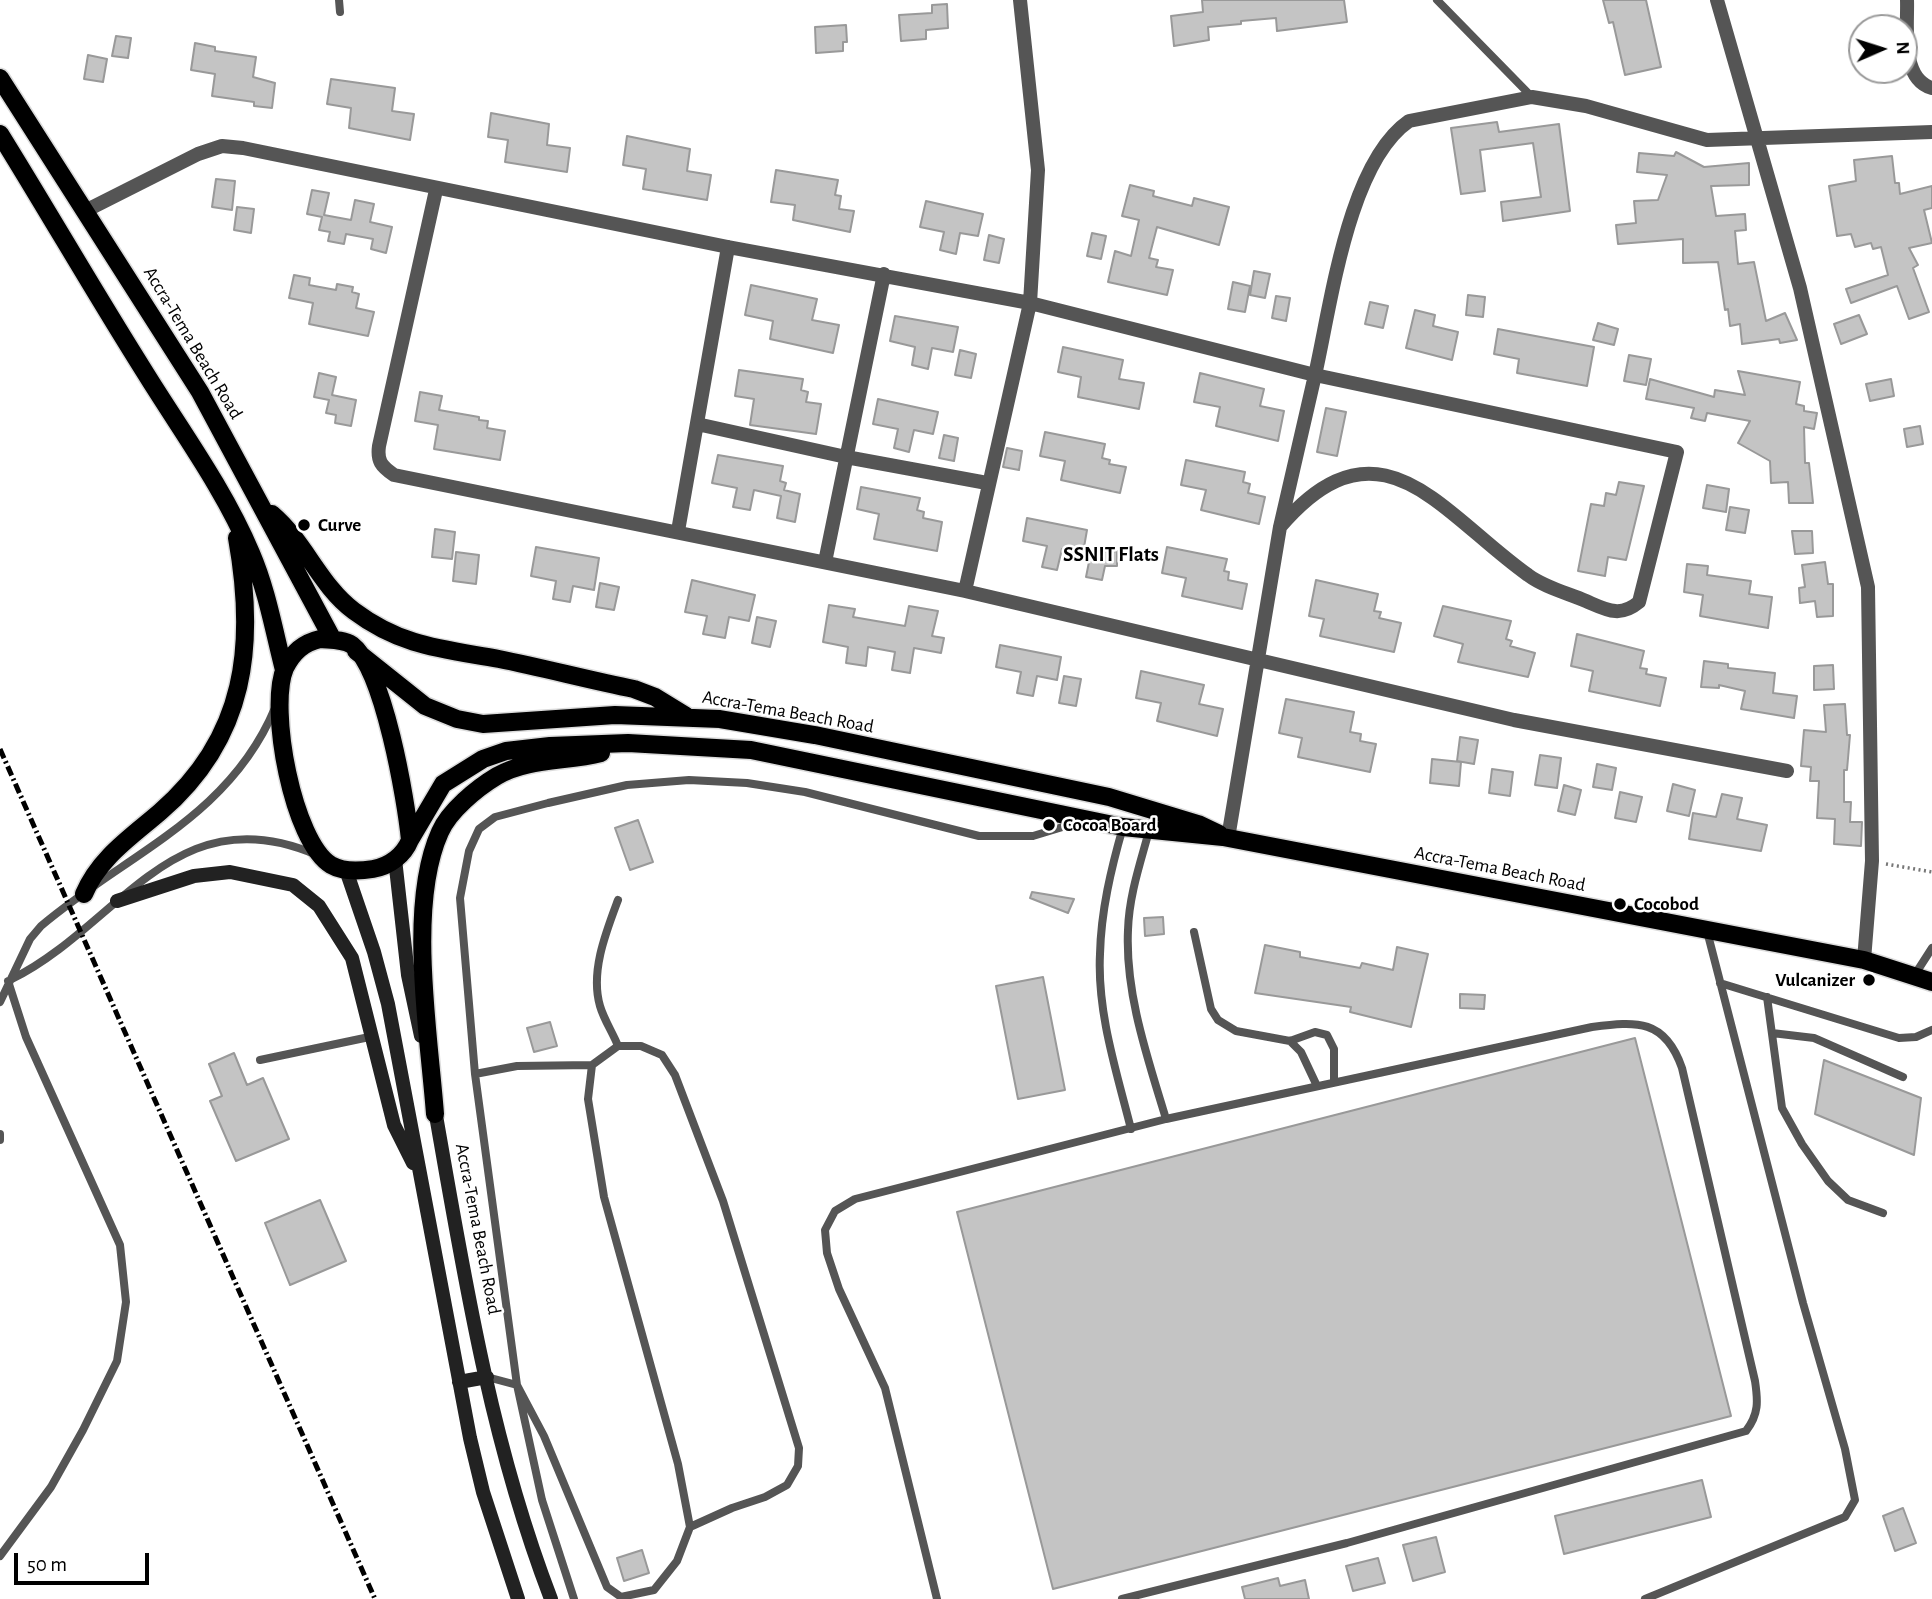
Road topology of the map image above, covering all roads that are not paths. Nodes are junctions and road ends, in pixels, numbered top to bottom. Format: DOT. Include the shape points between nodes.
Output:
graph roads {
  1 [pos="339,0"];
  2 [pos="1020,0"];
  3 [pos="1437,0"];
  4 [pos="1717,0"];
  5 [pos="1907,0"];
  6 [pos="340,12"];
  7 [pos="0,78"];
  8 [pos="1932,88"];
  9 [pos="1532,97"];
  10 [pos="1932,132"];
  11 [pos="0,134"];
  12 [pos="1756,136"];
  13 [pos="436,190"];
  14 [pos="87,210"];
  15 [pos="727,247"];
  16 [pos="884,274"];
  17 [pos="1030,303"];
  18 [pos="1315,375"];
  19 [pos="696,424"];
  20 [pos="846,457"];
  21 [pos="987,482"];
  22 [pos="263,506"];
  23 [pos="233,517"];
  24 [pos="1280,527"];
  25 [pos="678,531"];
  26 [pos="825,562"];
  27 [pos="965,591"];
  28 [pos="333,640"];
  29 [pos="356,651"];
  30 [pos="1258,662"];
  31 [pos="284,670"];
  32 [pos="280,695"];
  33 [pos="686,716"];
  34 [pos="628,743"];
  35 [pos="1787,771"];
  36 [pos="1089,819"];
  37 [pos="1123,827"];
  38 [pos="1149,831"];
  39 [pos="1226,837"];
  40 [pos="410,840"];
  41 [pos="321,857"];
  42 [pos="395,859"];
  43 [pos="346,870"];
  44 [pos="84,894"];
  45 [pos="117,901"];
  46 [pos="618,901"];
  47 [pos="1707,931"];
  48 [pos="1194,932"];
  49 [pos="1932,948"];
  50 [pos="1864,960"];
  51 [pos="1914,976"];
  52 [pos="8,981"];
  53 [pos="1932,982"];
  54 [pos="1720,984"];
  55 [pos="0,989"];
  56 [pos="1767,997"];
  57 [pos="0,1002"];
  58 [pos="1932,1030"];
  59 [pos="1772,1033"];
  60 [pos="374,1036"];
  61 [pos="1290,1041"];
  62 [pos="618,1046"];
  63 [pos="260,1060"];
  64 [pos="592,1065"];
  65 [pos="475,1074"];
  66 [pos="1903,1077"];
  67 [pos="1334,1082"];
  68 [pos="1317,1086"];
  69 [pos="435,1114"];
  70 [pos="1166,1119"];
  71 [pos="1131,1129"];
  72 [pos="0,1134"];
  73 [pos="0,1140"];
  74 [pos="420,1177"];
  75 [pos="1883,1213"];
  76 [pos="487,1377"];
  77 [pos="459,1382"];
  78 [pos="517,1385"];
  79 [pos="690,1527"];
  80 [pos="0,1556"];
  81 [pos="621,1598"];
  82 [pos="518,1599"];
  83 [pos="551,1599"];
  84 [pos="574,1599"];
  85 [pos="937,1599"];
  86 [pos="1122,1599"];
  87 [pos="1645,1599"];
  1 -- 6 [label="lane"];
  2 -- 17 [label="street" via="1038,170"];
  3 -- 9 [label="lane"];
  4 -- 12 [label="street"];
  5 -- 8 [label="street" via="1910,67 1917,81"];
  7 -- 14 [label="main road, Accra-Tema Beach Road"];
  9 -- 12 [label="street" via="1586,106 1707,139"];
  9 -- 18 [label="street" via="1409,121 1381,147 1350,219"];
  10 -- 12 [label="street"];
  11 -- 23 [label="main road"];
  12 -- 50 [label="street" via="1800,288 1868,587 1872,861"];
  13 -- 14 [label="street" via="222,146"];
  13 -- 15 [label="street"];
  13 -- 25 [label="street" via="379,446 382,466 394,475"];
  14 -- 22 [label="main road, Accra-Tema Beach Road" via="200,392"];
  15 -- 16 [label="street"];
  15 -- 19 [label="street"];
  16 -- 17 [label="street"];
  16 -- 20 [label="street"];
  17 -- 18 [label="street"];
  17 -- 21 [label="street"];
  18 -- 24 [label="street"];
  18 -- 24 [label="street" via="1677,452 1639,602 1628,611 1612,613 1530,577 1411,483 1382,474 1333,482 1296,508"];
  19 -- 20 [label="street"];
  19 -- 25 [label="street"];
  20 -- 21 [label="street"];
  20 -- 26 [label="street"];
  21 -- 27 [label="street"];
  22 -- 28 [label="main road, Accra-Tema Beach Road"];
  22 -- 33 [label="main road" via="286,526 352,610 394,634 433,650 498,659 634,690"];
  23 -- 31 [label="main road" via="258,572"];
  23 -- 44 [label="main road" via="246,588 247,640 236,697 221,736 195,777 118,846"];
  24 -- 30 [label="street"];
  25 -- 26 [label="street"];
  26 -- 27 [label="street"];
  27 -- 30 [label="street"];
  28 -- 29 [label="main road, Accra-Tema Beach Road"];
  28 -- 31 [label="main road" via="307,642 294,652"];
  29 -- 33 [label="main road, Accra-Tema Beach Road" via="425,706 457,719 484,724 615,715"];
  29 -- 40 [label="main road" via="383,708"];
  30 -- 35 [label="street" via="1514,720"];
  30 -- 39 [label="street"];
  31 -- 32 [label="main road"];
  32 -- 41 [label="main road" via="291,783 302,825"];
  32 -- 44 [label="lane" via="250,757 225,788"];
  33 -- 39 [label="main road, Accra-Tema Beach Road" via="815,735 1109,797"];
  34 -- 36 [label="main road, Accra-Tema Beach Road" via="751,750"];
  34 -- 40 [label="main road, Accra-Tema Beach Road" via="550,746 483,759 443,784"];
  34 -- 69 [label="main road" via="598,754 525,764 496,776 463,803 440,831 425,882 424,942"];
  36 -- 37 [label="main road, Accra-Tema Beach Road"];
  36 -- 65 [label="lane" via="1033,836 979,836 805,792 689,780 627,785 495,817 480,829 469,851 460,898"];
  37 -- 38 [label="main road, Accra-Tema Beach Road"];
  37 -- 71 [label="lane" via="1107,887 1099,955 1112,1051"];
  38 -- 39 [label="main road, Accra-Tema Beach Road"];
  38 -- 70 [label="lane" via="1132,895 1128,964"];
  39 -- 47 [label="main road, Accra-Tema Beach Road"];
  40 -- 42 [label="main road, Accra-Tema Beach Road"];
  41 -- 43 [label="main road"];
  41 -- 45 [label="lane" via="288,842 235,838 193,849 159,868"];
  42 -- 43 [label="main road" via="379,868"];
  42 -- 69 [label="main road, Accra-Tema Beach Road" via="408,975"];
  43 -- 74 [label="main road" via="388,1004"];
  44 -- 52 [label="lane" via="41,926"];
  45 -- 52 [label="lane" via="40,963"];
  45 -- 60 [label="main road" via="194,876 230,872 293,885 319,906 352,958"];
  46 -- 62 [label="lane" via="602,943 598,976 600,1005"];
  47 -- 50 [label="main road, Accra-Tema Beach Road"];
  47 -- 54 [label="lane"];
  48 -- 61 [label="lane" via="1218,1020 1236,1031"];
  49 -- 51 [label="lane"];
  50 -- 51 [label="main road, Accra-Tema Beach Road"];
  51 -- 53 [label="main road, Accra-Tema Beach Road"];
  52 -- 55 [label="lane"];
  52 -- 57 [label="lane"];
  52 -- 80 [label="lane" via="26,1037 120,1245 126,1302 117,1361 83,1430 51,1487"];
  54 -- 56 [label="lane"];
  54 -- 87 [label="lane" via="1855,1500 1845,1517"];
  56 -- 58 [label="lane" via="1899,1038"];
  56 -- 59 [label="lane"];
  59 -- 66 [label="lane" via="1814,1038"];
  59 -- 75 [label="lane" via="1782,1108 1802,1144 1848,1200"];
  60 -- 63 [label="lane"];
  60 -- 74 [label="main road" via="394,1125"];
  61 -- 67 [label="lane" via="1315,1032 1327,1035 1334,1049"];
  61 -- 68 [label="lane" via="1301,1052"];
  62 -- 64 [label="lane"];
  62 -- 79 [label="lane" via="641,1046 662,1055 675,1075 723,1201 799,1448 798,1466 787,1485"];
  64 -- 65 [label="lane" via="517,1066"];
  64 -- 79 [label="lane" via="588,1099 604,1197 678,1464"];
  65 -- 78 [label="lane"];
  67 -- 68 [label="lane"];
  67 -- 86 [label="lane" via="1592,1027 1644,1025 1661,1032 1675,1047 1682,1068 1755,1381 1759,1402 1755,1419 1746,1430 1731,1436 1347,1543"];
  68 -- 70 [label="lane"];
  69 -- 76 [label="main road, Accra-Tema Beach Road"];
  70 -- 71 [label="lane"];
  71 -- 85 [label="lane" via="855,1199 835,1211 825,1230 839,1289 885,1388"];
  72 -- 73 [label="lane"];
  74 -- 77 [label="main road"];
  76 -- 77 [label="main road"];
  76 -- 78 [label="lane"];
  76 -- 83 [label="main road, Accra-Tema Beach Road" via="512,1483"];
  77 -- 82 [label="main road" via="483,1492"];
  78 -- 81 [label="lane" via="544,1436 607,1587"];
  78 -- 84 [label="lane" via="542,1500"];
  79 -- 81 [label="lane" via="677,1561 654,1590"];
}
